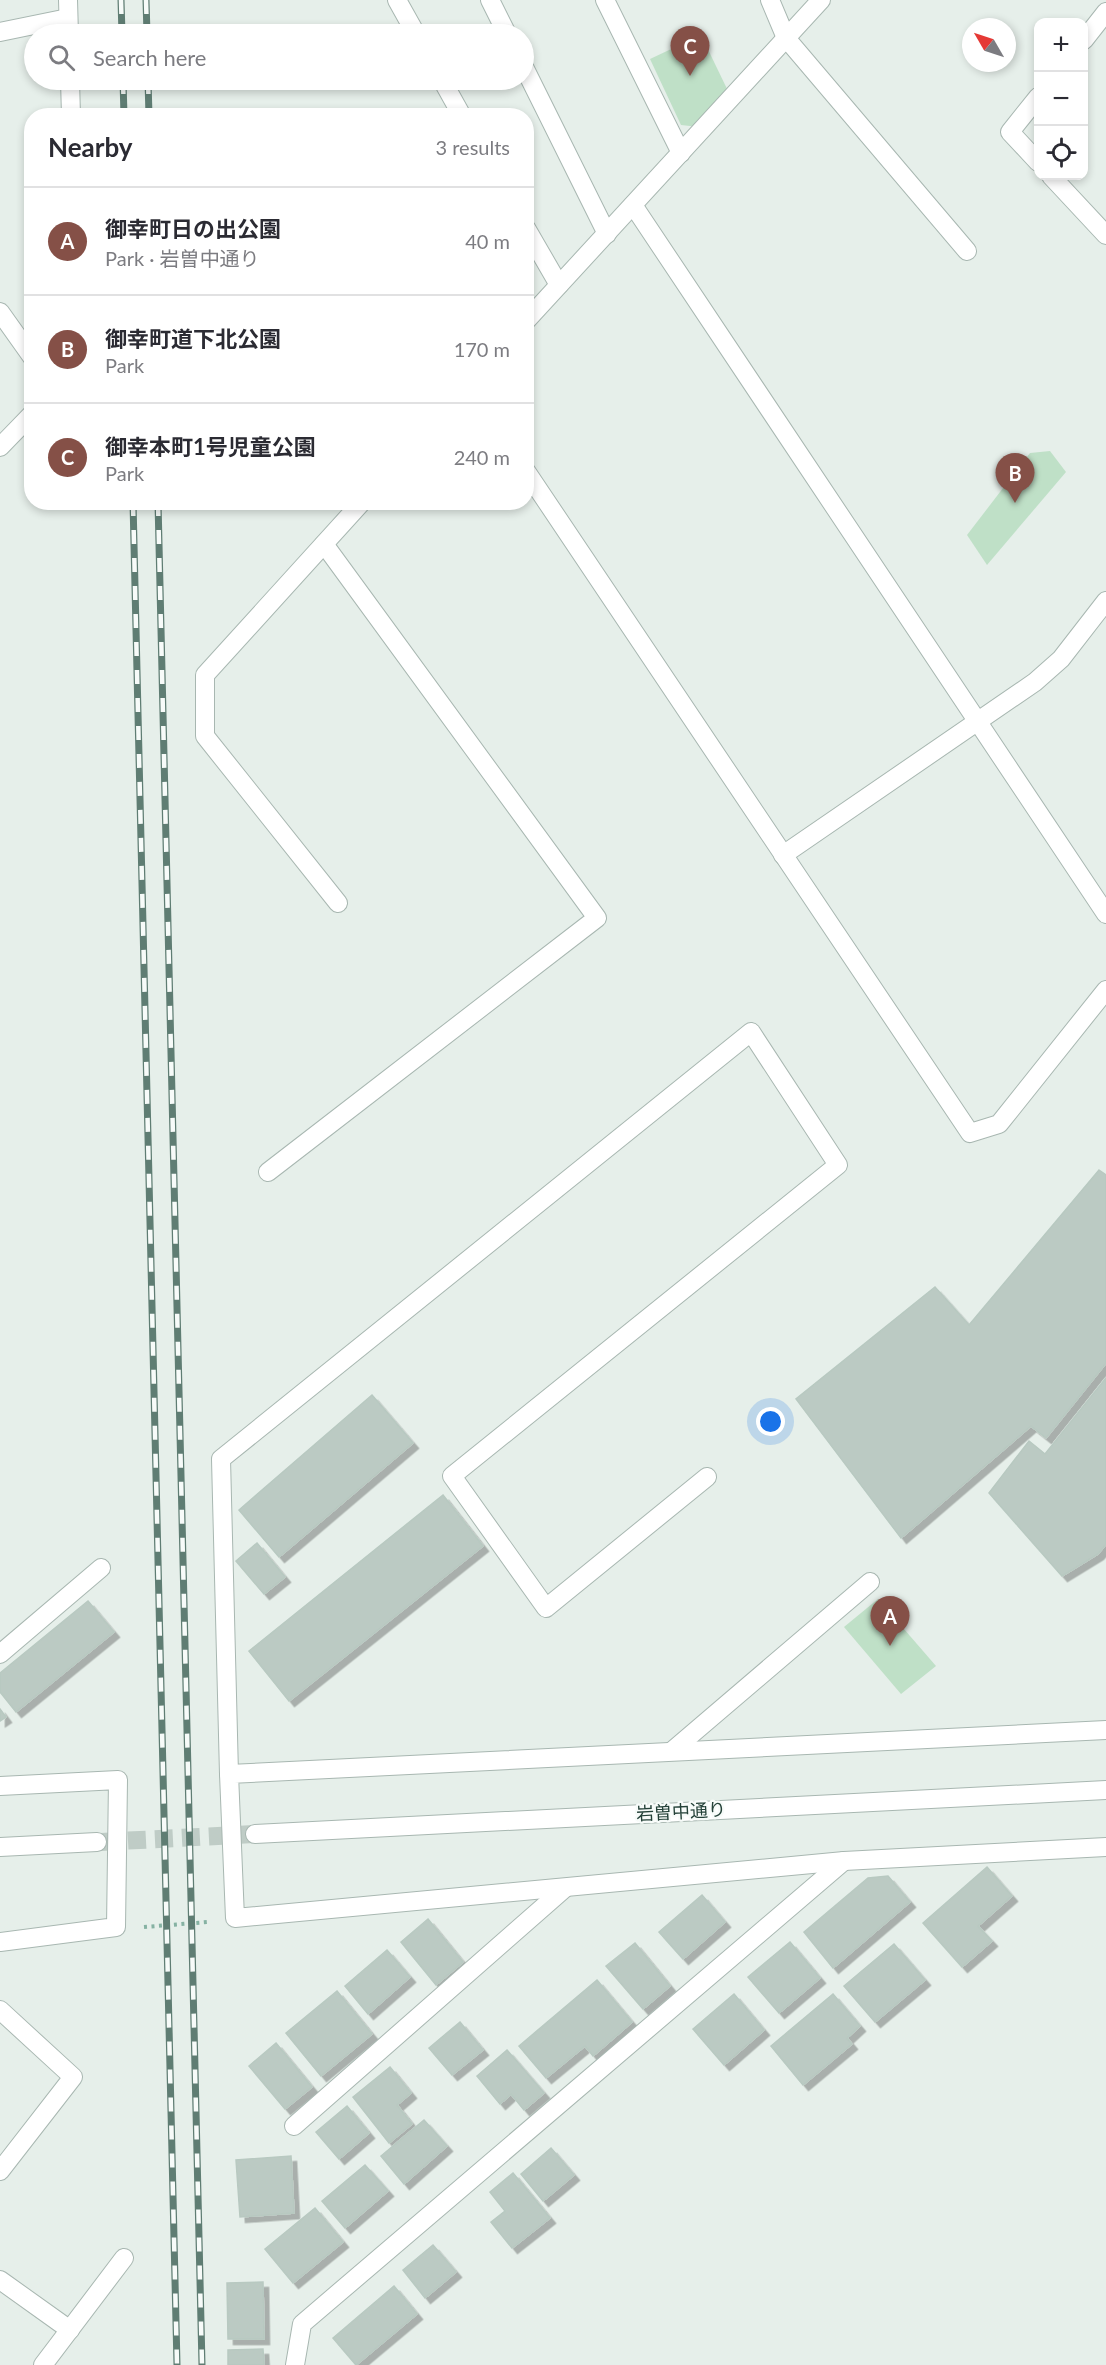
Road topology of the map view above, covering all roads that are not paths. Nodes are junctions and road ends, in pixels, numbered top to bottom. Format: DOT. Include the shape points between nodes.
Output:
graph roads {
  1 [pos="68,0"];
  2 [pos="397,0"];
  3 [pos="490,0"];
  4 [pos="605,0"];
  5 [pos="770,0"];
  6 [pos="821,0"];
  7 [pos="1106,12"];
  8 [pos="69,24"];
  9 [pos="410,24"];
  10 [pos="502,24"];
  11 [pos="24,30"];
  12 [pos="0,32"];
  13 [pos="1088,34"];
  14 [pos="786,38"];
  15 [pos="534,87"];
  16 [pos="70,90"];
  17 [pos="448,90"];
  18 [pos="1034,102"];
  19 [pos="71,108"];
  20 [pos="458,108"];
  21 [pos="681,153"];
  22 [pos="1034,158"];
  23 [pos="1055,180"];
  24 [pos="633,205"];
  25 [pos="607,234"];
  26 [pos="1106,235"];
  27 [pos="534,242"];
  28 [pos="967,251"];
  29 [pos="559,285"];
  30 [pos="0,312"];
  31 [pos="534,312"];
  32 [pos="24,346"];
  33 [pos="24,422"];
  34 [pos="0,447"];
  35 [pos="534,483"];
  36 [pos="355,510"];
  37 [pos="324,544"];
  38 [pos="1106,601"];
  39 [pos="979,720"];
  40 [pos="783,855"];
  41 [pos="338,903"];
  42 [pos="1106,914"];
  43 [pos="1106,990"];
  44 [pos="268,1172"];
  45 [pos="707,1477"];
  46 [pos="101,1568"];
  47 [pos="870,1582"];
  48 [pos="0,1654"];
  49 [pos="1106,1730"];
  50 [pos="672,1751"];
  51 [pos="229,1774"];
  52 [pos="0,1786"];
  53 [pos="1106,1790"];
  54 [pos="255,1834"];
  55 [pos="97,1842"];
  56 [pos="0,1847"];
  57 [pos="1106,1847"];
  58 [pos="844,1861"];
  59 [pos="565,1888"];
  60 [pos="0,1942"];
  61 [pos="0,2010"];
  62 [pos="294,2126"];
  63 [pos="0,2171"];
  64 [pos="124,2258"];
  65 [pos="0,2280"];
  66 [pos="70,2330"];
  67 [pos="43,2365"];
  68 [pos="295,2365"];
  1 -- 8 [label="street"];
  2 -- 9 [label="street"];
  3 -- 10 [label="street"];
  4 -- 21 [label="street"];
  5 -- 14 [label="street"];
  6 -- 14 [label="street"];
  7 -- 13 [label="street"];
  11 -- 12 [label="street"];
  14 -- 21 [label="street"];
  14 -- 28 [label="street"];
  15 -- 25 [label="street"];
  16 -- 19 [label="street"];
  17 -- 20 [label="street"];
  18 -- 22 [label="street" via="1010,132"];
  21 -- 24 [label="street"];
  23 -- 26 [label="street"];
  24 -- 25 [label="street"];
  24 -- 39 [label="street"];
  25 -- 29 [label="street"];
  27 -- 29 [label="street"];
  29 -- 31 [label="street"];
  30 -- 32 [label="street"];
  33 -- 34 [label="street"];
  35 -- 40 [label="street"];
  36 -- 37 [label="street"];
  37 -- 41 [label="street" via="205,675 205,736"];
  37 -- 44 [label="street" via="597,918"];
  38 -- 39 [label="street" via="1060,659 1035,682"];
  39 -- 40 [label="street"];
  39 -- 42 [label="street"];
  40 -- 43 [label="street" via="970,1133 999,1124"];
  45 -- 51 [label="street" via="546,1608 452,1476 838,1165 751,1032 221,1459"];
  46 -- 48 [label="street"];
  47 -- 50 [label="street"];
  49 -- 50 [label="street"];
  50 -- 51 [label="street"];
  51 -- 59 [label="street" via="235,1918"];
  52 -- 60 [label="street" via="118,1780 117,1927"];
  53 -- 54 [label="street, 岩曽中通り"];
  55 -- 56 [label="street"];
  57 -- 58 [label="street"];
  58 -- 59 [label="street"];
  58 -- 68 [label="street" via="302,2324"];
  59 -- 62 [label="street"];
  61 -- 63 [label="street" via="73,2077"];
  64 -- 66 [label="street"];
  65 -- 66 [label="street"];
  66 -- 67 [label="street"];
}
